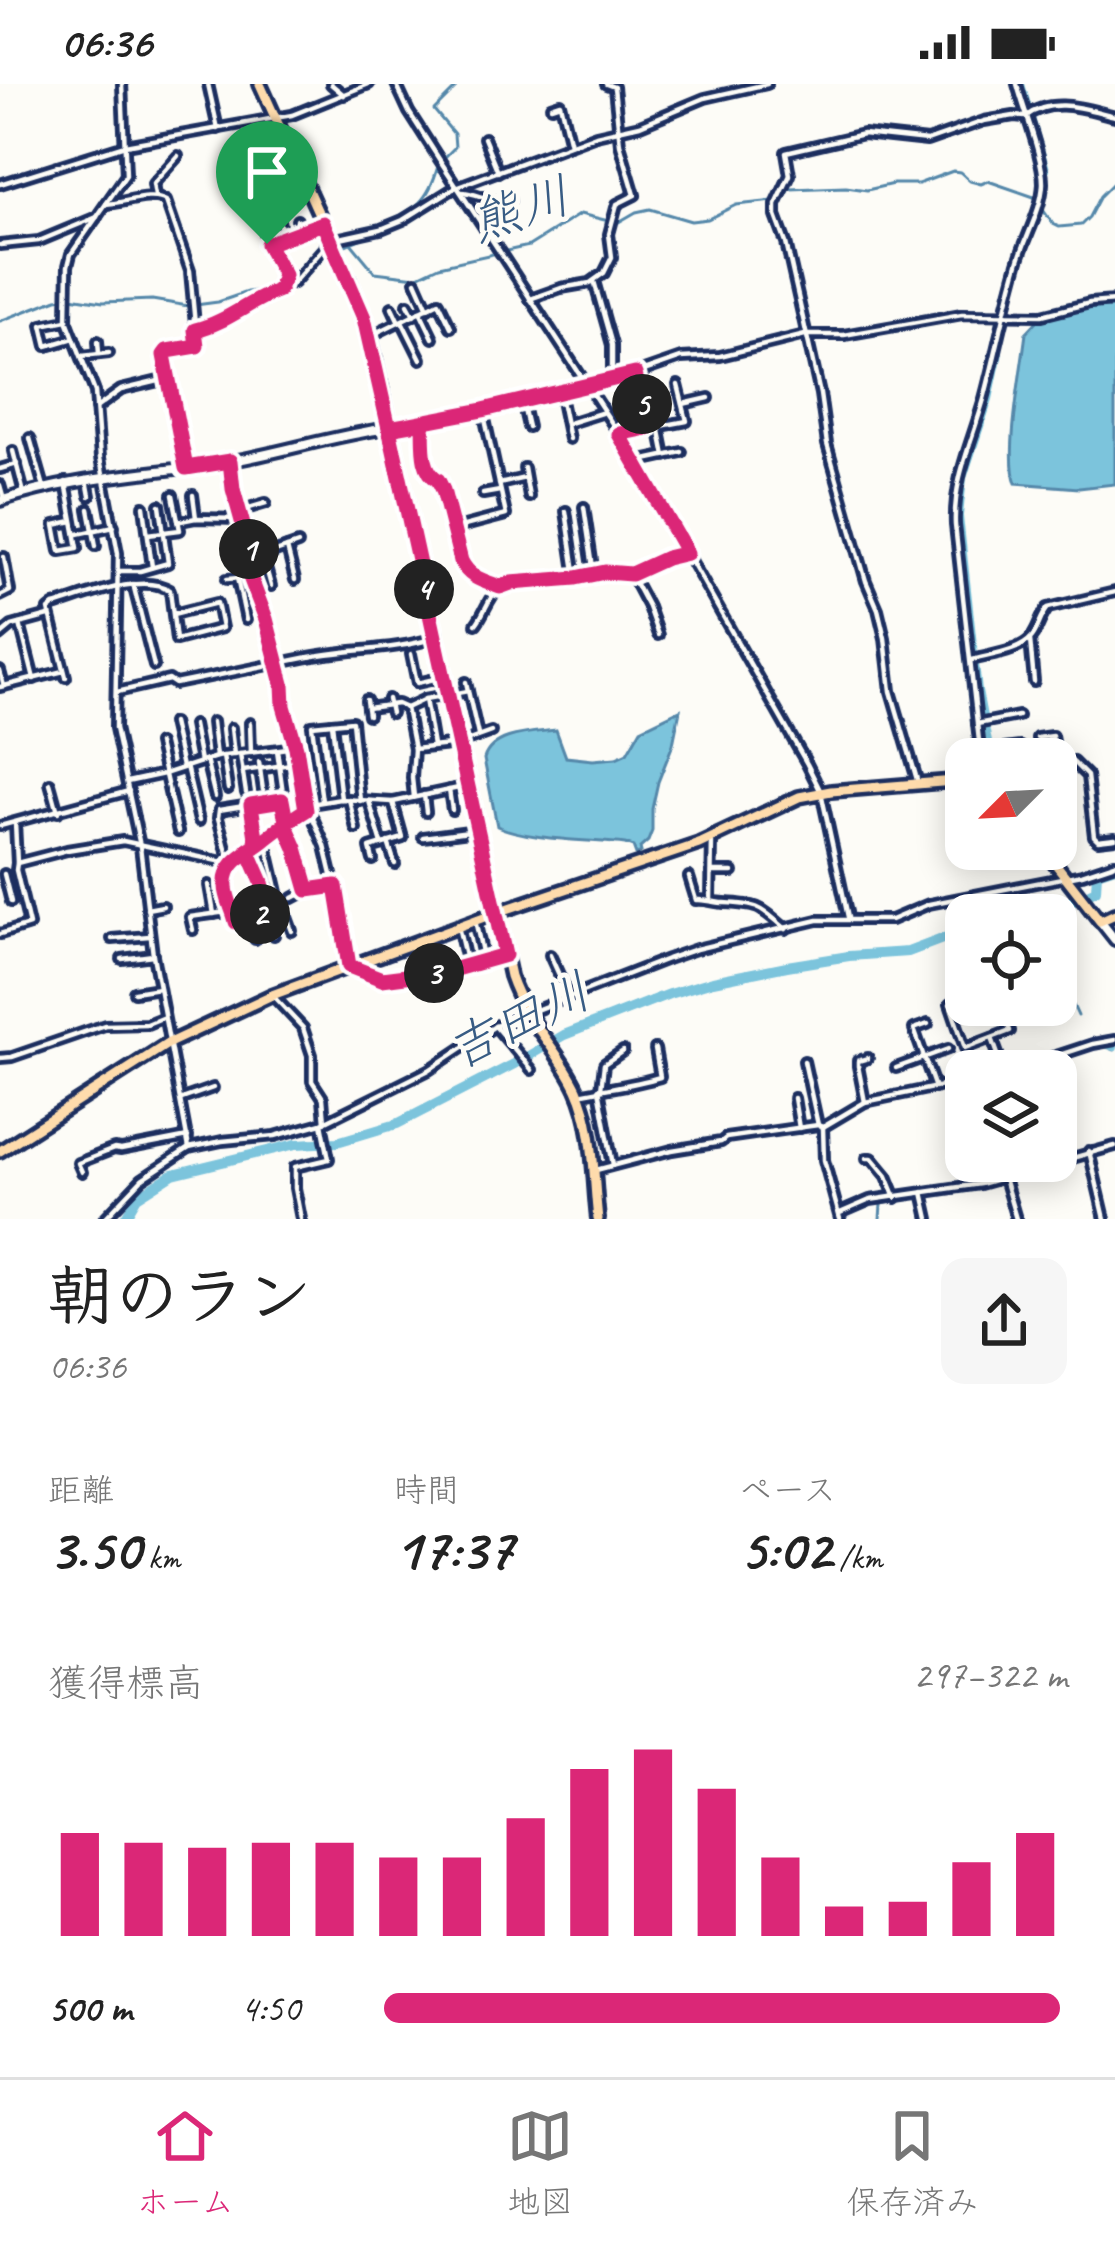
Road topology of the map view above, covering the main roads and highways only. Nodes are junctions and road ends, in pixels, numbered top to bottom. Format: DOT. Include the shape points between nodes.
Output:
graph roads {
  1 [pos="260,84"];
  2 [pos="945,781"];
  3 [pos="1060,870"];
  4 [pos="495,913"];
  5 [pos="1115,914"];
  6 [pos="0,1150"];
  7 [pos="598,1219"];
  1 -- 4 [label="main road" via="370,336"];
  2 -- 4 [label="main road" via="821,792"];
  3 -- 5 [label="main road" via="1096,917"];
  4 -- 6 [label="main road" via="206,1024"];
  4 -- 7 [label="main road" via="515,991 579,1094"];
}
